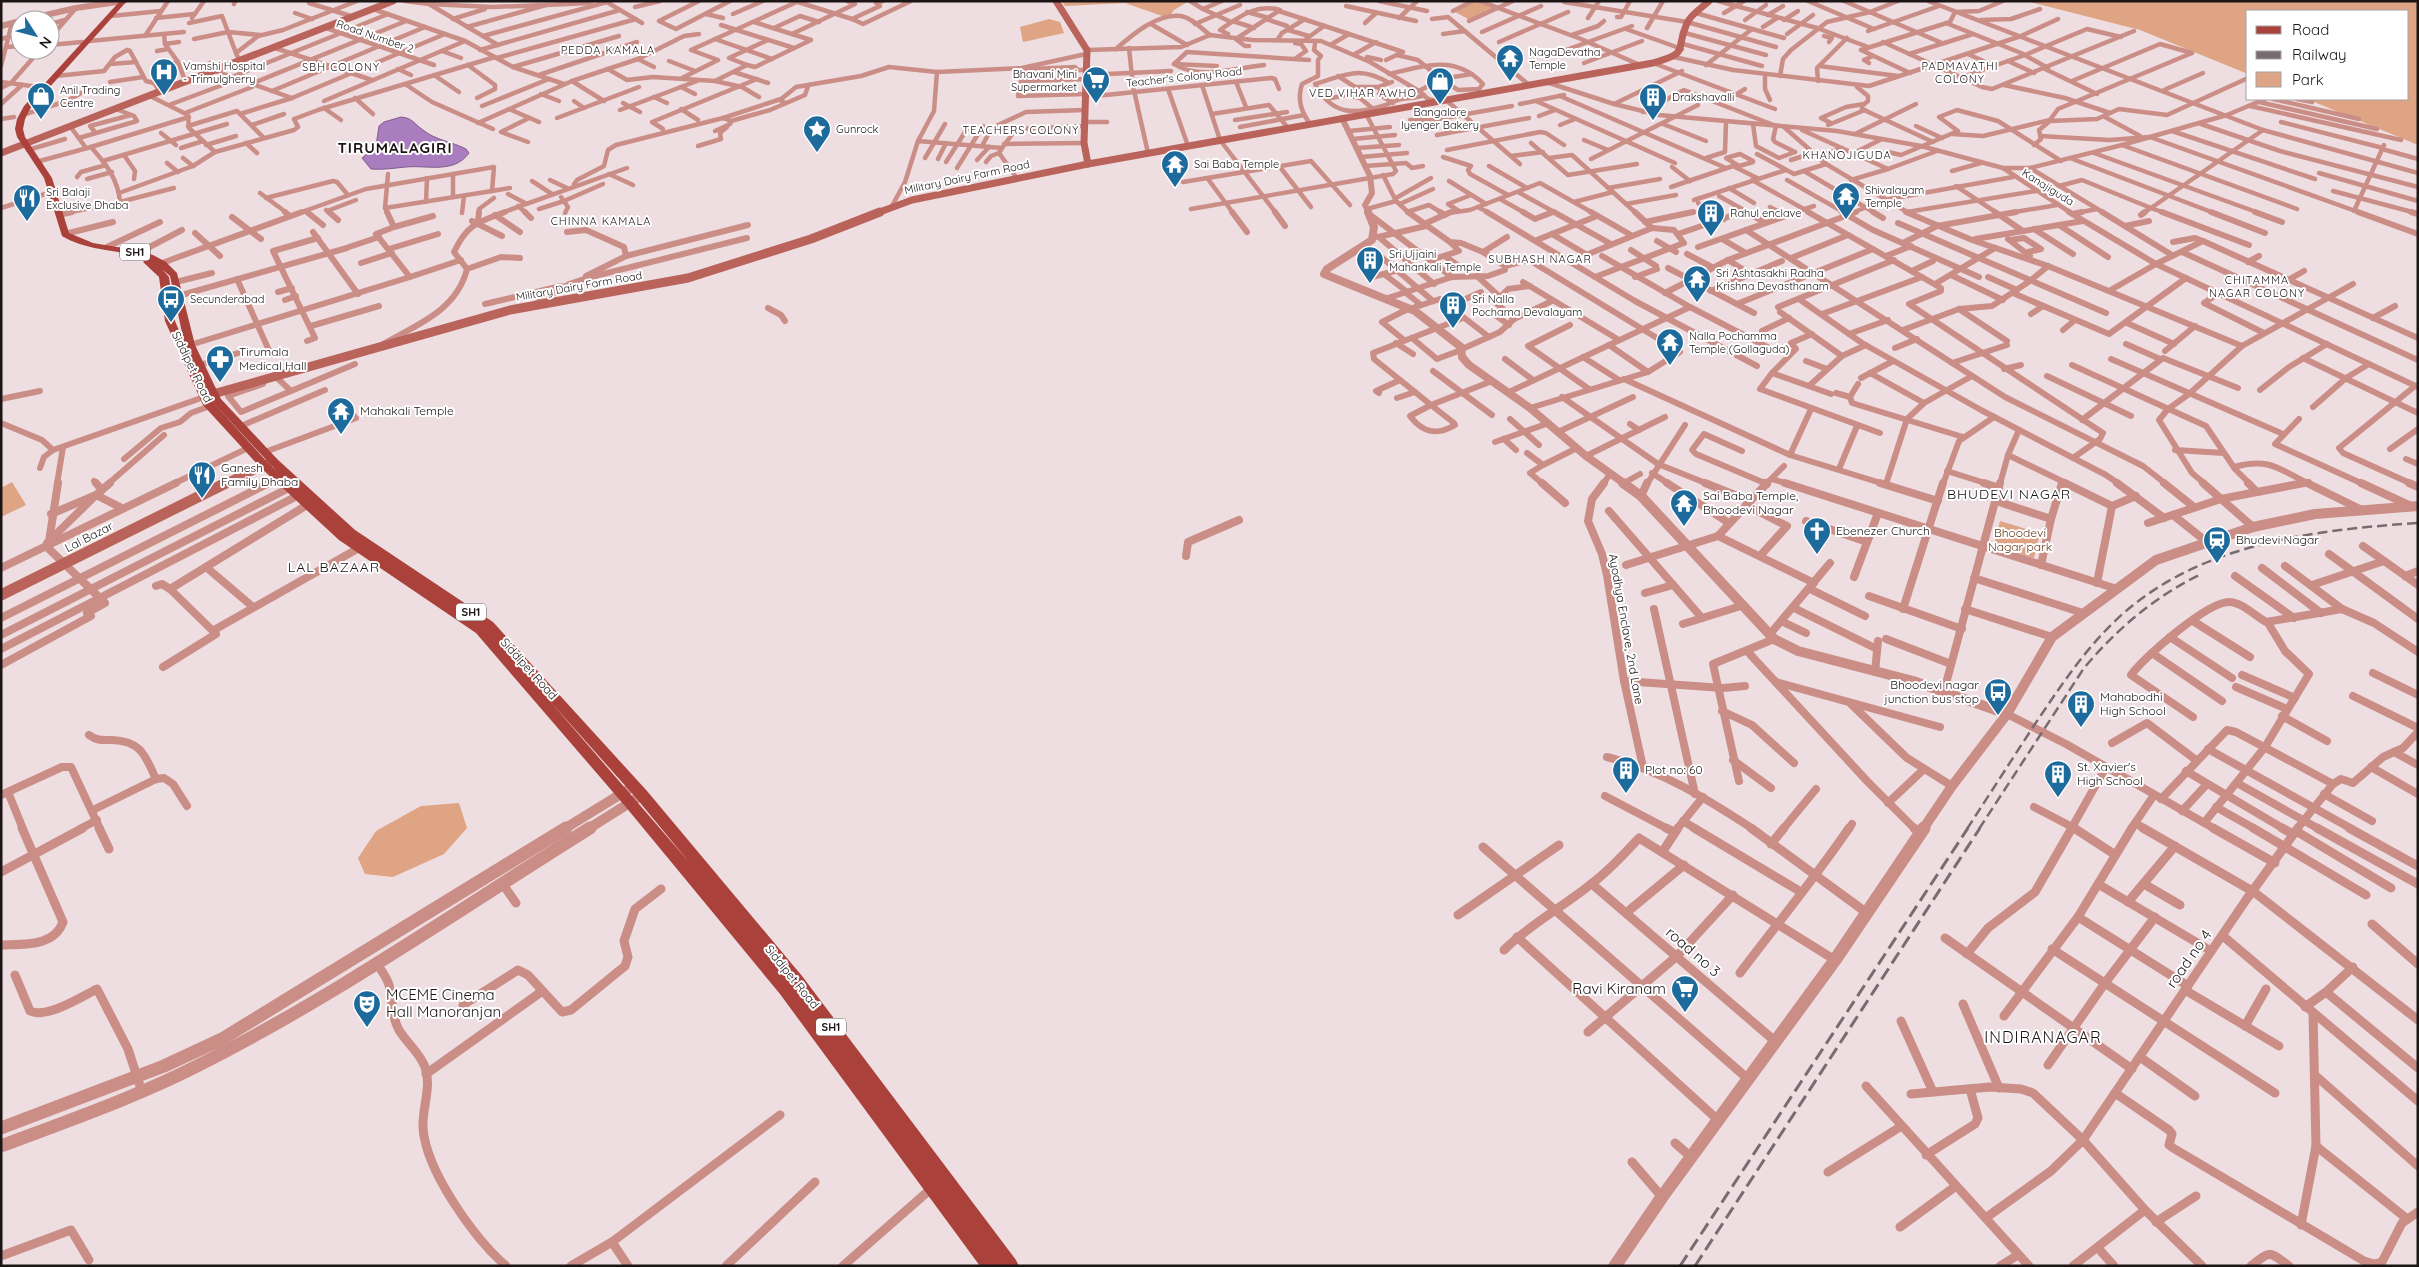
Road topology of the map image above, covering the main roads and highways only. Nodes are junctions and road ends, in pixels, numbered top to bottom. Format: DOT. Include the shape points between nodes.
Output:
graph roads {
  1 [pos="393,1"];
  2 [pos="1056,1"];
  3 [pos="1709,1"];
  4 [pos="120,2"];
  5 [pos="85,42"];
  6 [pos="115,109"];
  7 [pos="21,113"];
  8 [pos="21,145"];
  9 [pos="1,152"];
  10 [pos="1088,164"];
  11 [pos="209,396"];
  12 [pos="267,460"];
  13 [pos="1,595"];
  14 [pos="632,794"];
  15 [pos="991,1266"];
  16 [pos="1010,1266"];
  1 -- 6 [label="main road"];
  2 -- 10 [label="main road" via="1087,52 1084,143"];
  3 -- 10 [label="main road, Military Dairy Farm Road" via="1687,22 1682,47 1674,57 1653,63 1446,100 1425,98 1342,118"];
  4 -- 5 [label="main road"];
  4 -- 5 [label="main road"];
  5 -- 7 [label="main road"];
  5 -- 7 [label="main road" via="39,86"];
  6 -- 8 [label="main road"];
  6 -- 8 [label="main road"];
  7 -- 8 [label="main road, SH1" via="11,124"];
  8 -- 9 [label="main road"];
  8 -- 11 [label="main road, Siddipet Road / SH1" via="40,179 57,232 64,240 78,246 142,259 164,277 170,321"];
  8 -- 11 [label="main road, Siddipet Road / SH1" via="48,177 65,234 81,241 138,253 162,263 174,275 190,346 200,365"];
  10 -- 11 [label="main road, Military Dairy Farm Road" via="892,206 793,245 688,278 535,304"];
  11 -- 12 [label="main road, Siddipet Road / SH1" via="241,426"];
  11 -- 12 [label="main road, Siddipet Road / SH1" via="210,406 248,448"];
  12 -- 13 [label="main road, Lal Bazar"];
  12 -- 14 [label="main road, Siddipet Road / SH1" via="278,478 343,538 480,630"];
  12 -- 14 [label="main road, Siddipet Road / SH1" via="352,533 489,624"];
  14 -- 15 [label="main road, Siddipet Road / SH1" via="786,989"];
  14 -- 16 [label="main road, Siddipet Road / SH1" via="796,982"];
}
